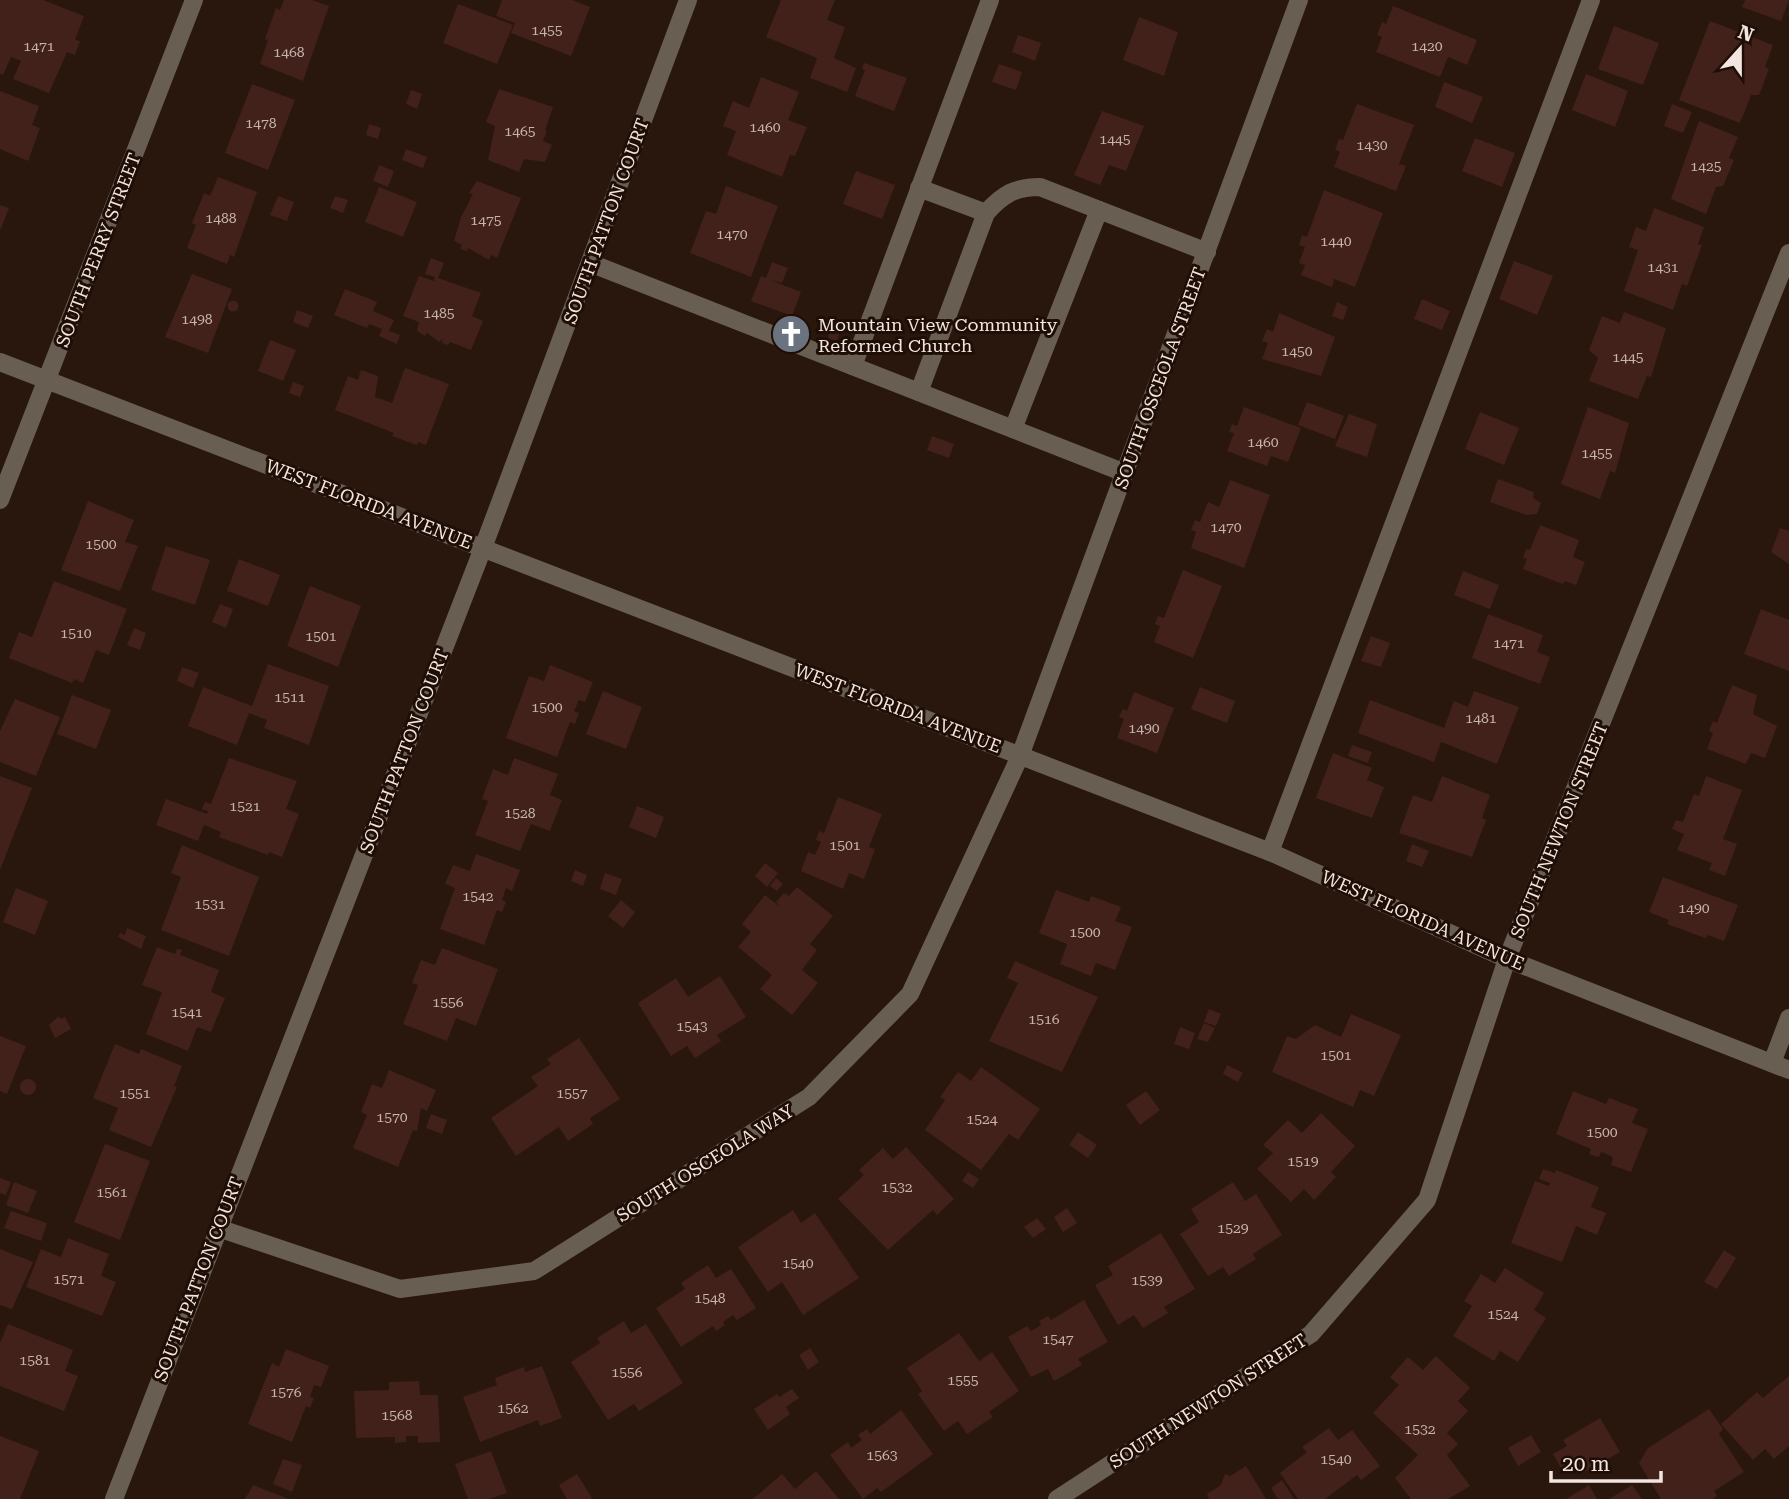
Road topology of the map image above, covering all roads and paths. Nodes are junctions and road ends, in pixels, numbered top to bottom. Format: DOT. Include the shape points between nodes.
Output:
graph roads {
  1 [pos="194,0"];
  2 [pos="688,0"];
  3 [pos="990,0"];
  4 [pos="1300,0"];
  5 [pos="1591,0"];
  6 [pos="919,188"];
  7 [pos="1099,210"];
  8 [pos="986,213"];
  9 [pos="1207,252"];
  10 [pos="1789,253"];
  11 [pos="590,263"];
  12 [pos="0,362"];
  13 [pos="853,366"];
  14 [pos="48,380"];
  15 [pos="919,392"];
  16 [pos="1013,429"];
  17 [pos="1125,473"];
  18 [pos="0,500"];
  19 [pos="483,548"];
  20 [pos="1020,756"];
  21 [pos="1270,852"];
  22 [pos="1507,959"];
  23 [pos="1789,1018"];
  24 [pos="1772,1063"];
  25 [pos="1789,1070"];
  26 [pos="218,1228"];
  27 [pos="114,1499"];
  28 [pos="1057,1499"];
  1 -- 14 [label="street, SOUTH PERRY STREET"];
  2 -- 11 [label="street, SOUTH PATTON COURT"];
  3 -- 6 [label="street"];
  4 -- 9 [label="street, SOUTH OSCEOLA STREET"];
  5 -- 21 [label="street"];
  6 -- 8 [label="street"];
  6 -- 13 [label="street"];
  7 -- 8 [label="street" via="1040,187 1019,187"];
  7 -- 9 [label="street"];
  7 -- 16 [label="street"];
  8 -- 15 [label="street"];
  9 -- 17 [label="street, SOUTH OSCEOLA STREET"];
  10 -- 22 [label="street, SOUTH NEWTON STREET"];
  11 -- 13 [label="street"];
  11 -- 19 [label="street, SOUTH PATTON COURT"];
  12 -- 14 [label="street, WEST FLORIDA AVENUE"];
  13 -- 15 [label="street"];
  14 -- 18 [label="street, SOUTH PERRY STREET"];
  14 -- 19 [label="street, WEST FLORIDA AVENUE"];
  15 -- 16 [label="street"];
  16 -- 17 [label="street"];
  17 -- 20 [label="street, SOUTH OSCEOLA STREET"];
  19 -- 20 [label="street, WEST FLORIDA AVENUE"];
  19 -- 26 [label="street, SOUTH PATTON COURT"];
  20 -- 21 [label="street, WEST FLORIDA AVENUE"];
  20 -- 26 [label="street, SOUTH OSCEOLA WAY" via="910,994 809,1097 534,1270 400,1289"];
  21 -- 22 [label="street, WEST FLORIDA AVENUE"];
  22 -- 24 [label="street, WEST FLORIDA AVENUE"];
  22 -- 28 [label="street, SOUTH NEWTON STREET" via="1427,1200 1311,1334"];
  23 -- 24 [label="street"];
  24 -- 25 [label="street, WEST FLORIDA AVENUE"];
  26 -- 27 [label="street, SOUTH PATTON COURT"];
}
